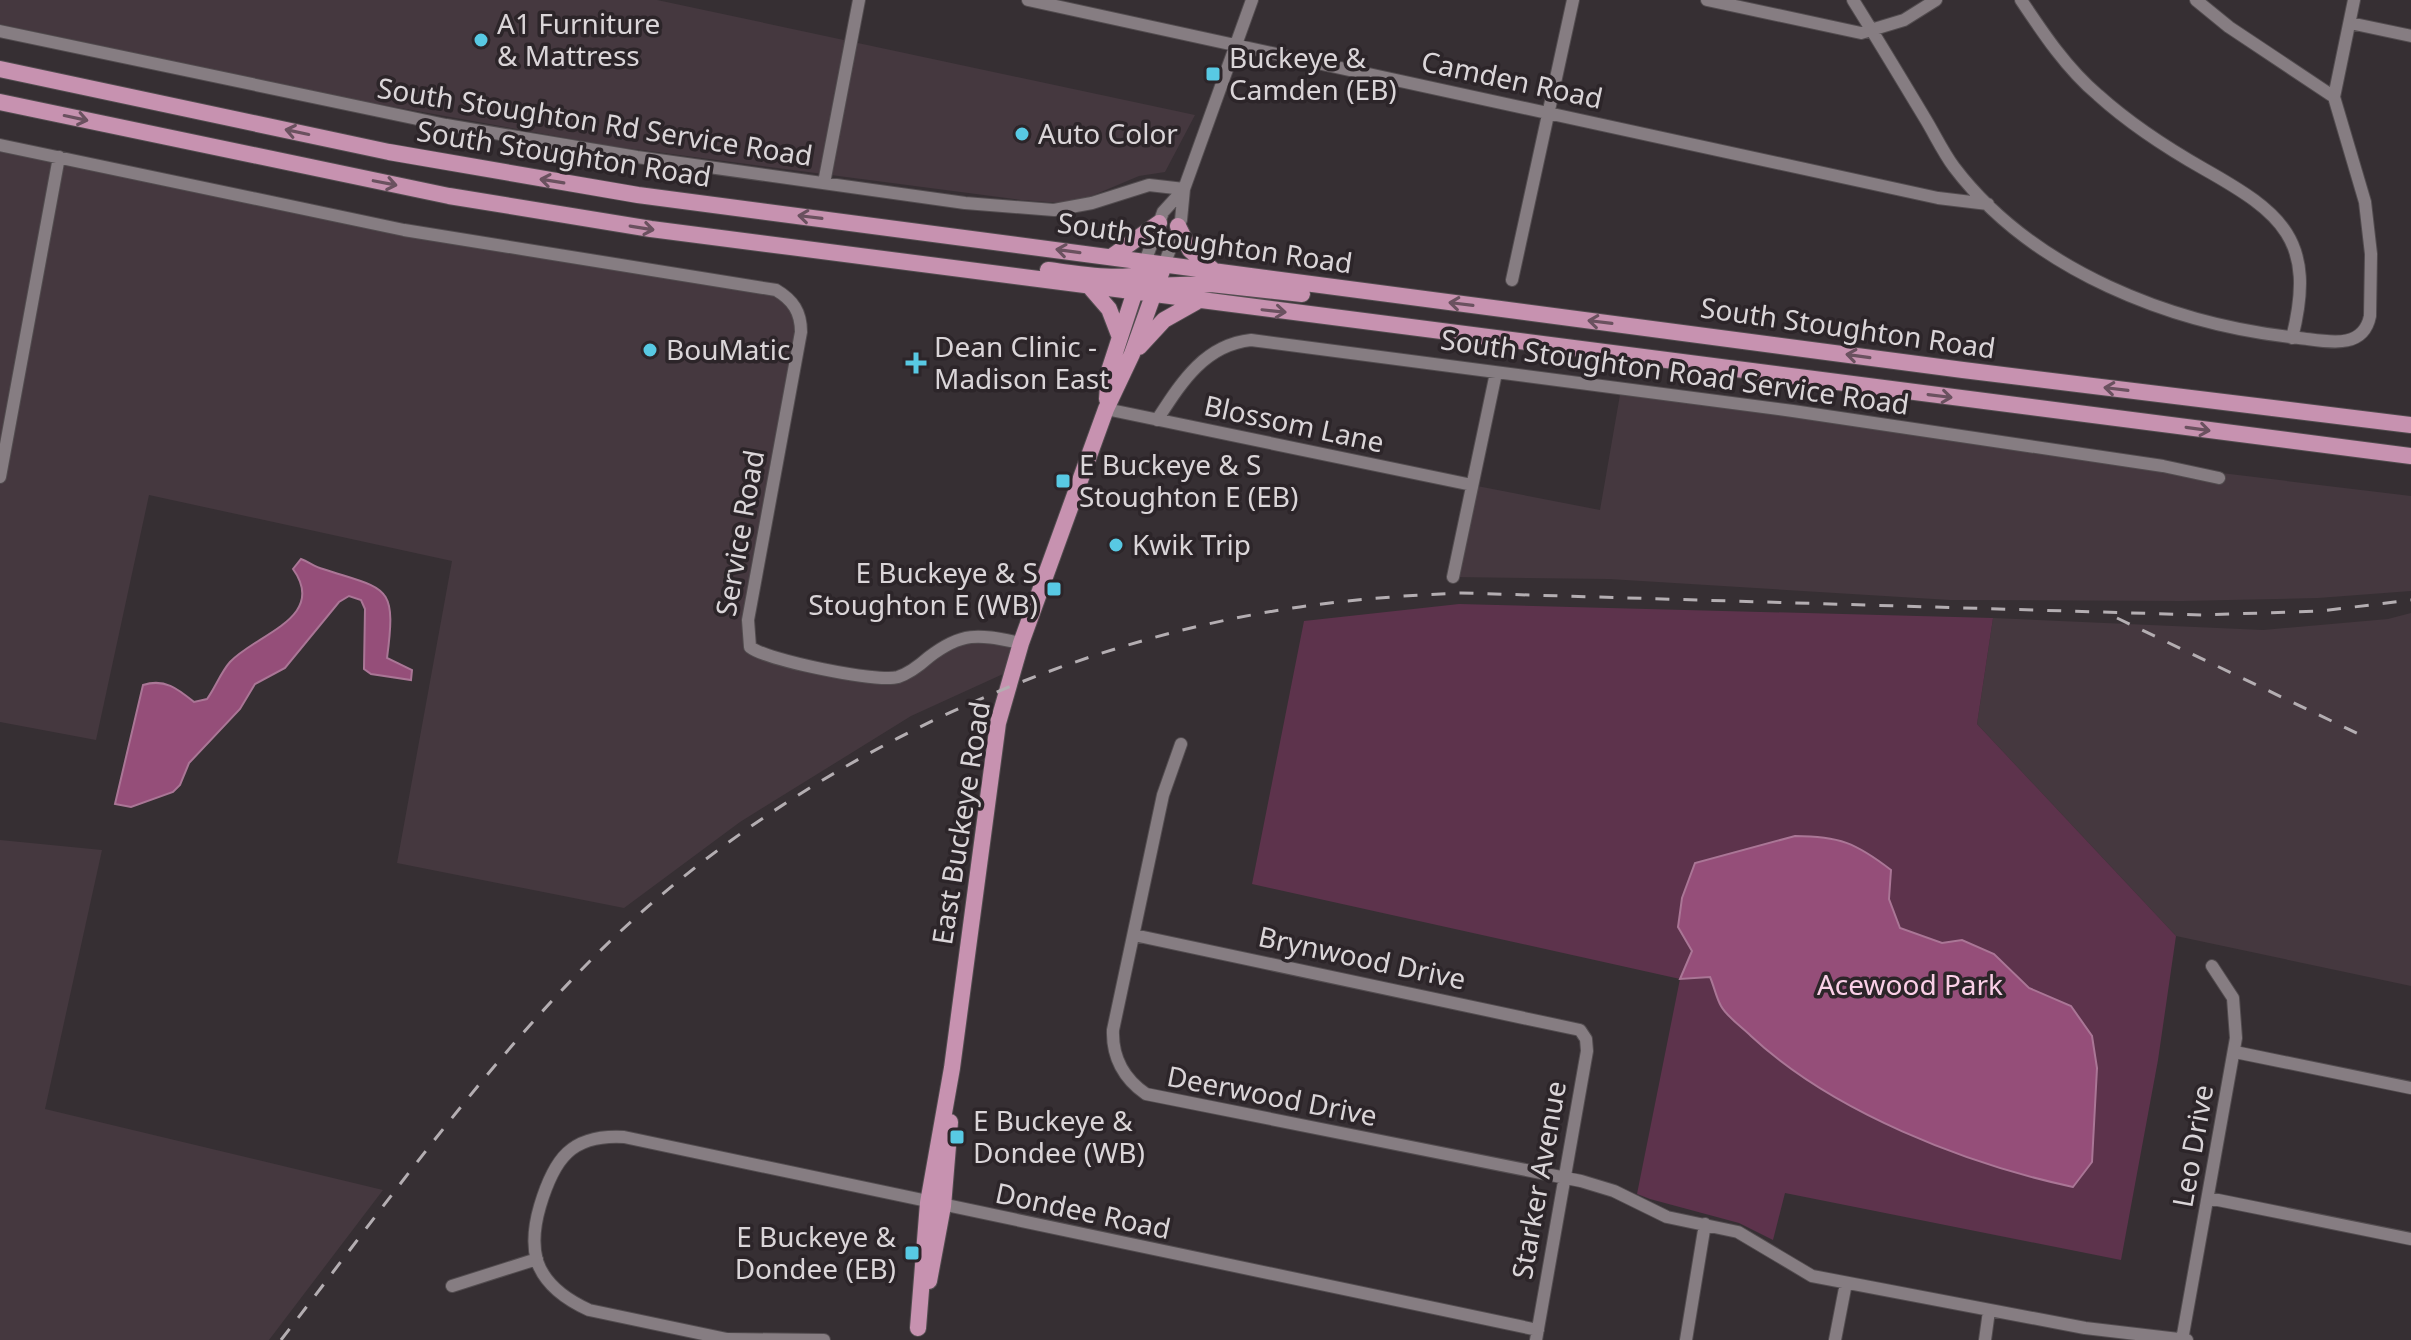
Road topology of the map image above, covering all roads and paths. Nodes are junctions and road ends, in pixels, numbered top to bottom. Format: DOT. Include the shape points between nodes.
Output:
graph roads {
  1 [pos="859,0"];
  2 [pos="1028,0"];
  3 [pos="1252,0"];
  4 [pos="1573,0"];
  5 [pos="1707,0"];
  6 [pos="1853,0"];
  7 [pos="1936,0"];
  8 [pos="2021,0"];
  9 [pos="2196,0"];
  10 [pos="2354,0"];
  11 [pos="2350,23"];
  12 [pos="0,31"];
  13 [pos="1872,31"];
  14 [pos="2411,36"];
  15 [pos="1237,45"];
  16 [pos="0,69"];
  17 [pos="2334,97"];
  18 [pos="0,102"];
  19 [pos="1547,111"];
  20 [pos="0,145"];
  21 [pos="59,157"];
  22 [pos="824,183"];
  23 [pos="1184,189"];
  24 [pos="1988,204"];
  25 [pos="1159,223"];
  26 [pos="1178,226"];
  27 [pos="850,257"];
  28 [pos="1111,257"];
  29 [pos="1164,265"];
  30 [pos="1143,268"];
  31 [pos="1214,271"];
  32 [pos="1512,280"];
  33 [pos="1090,287"];
  34 [pos="1156,290"];
  35 [pos="1134,292"];
  36 [pos="1416,298"];
  37 [pos="1196,302"];
  38 [pos="1119,335"];
  39 [pos="2292,338"];
  40 [pos="1132,354"];
  41 [pos="1496,373"];
  42 [pos="1106,409"];
  43 [pos="1157,420"];
  44 [pos="2411,422"];
  45 [pos="2411,456"];
  46 [pos="0,477"];
  47 [pos="2219,478"];
  48 [pos="1472,485"];
  49 [pos="1453,577"];
  50 [pos="1021,643"];
  51 [pos="1181,744"];
  52 [pos="1134,935"];
  53 [pos="2212,966"];
  54 [pos="1580,1030"];
  55 [pos="2235,1052"];
  56 [pos="2411,1088"];
  57 [pos="1563,1180"];
  58 [pos="2208,1198"];
  59 [pos="936,1204"];
  60 [pos="1705,1224"];
  61 [pos="2411,1239"];
  62 [pos="537,1259"];
  63 [pos="1846,1283"];
  64 [pos="452,1286"];
  65 [pos="1989,1311"];
  66 [pos="2085,1328"];
  67 [pos="917,1334"];
  68 [pos="1537,1335"];
  69 [pos="824,1340"];
  70 [pos="1686,1340"];
  71 [pos="1835,1340"];
  72 [pos="1985,1340"];
  73 [pos="2116,1340"];
  74 [pos="2184,1340"];
  1 -- 22 [label="street"];
  2 -- 15 [label="street, Camden Road"];
  3 -- 15 [label="street"];
  4 -- 19 [label="street"];
  5 -- 13 [label="street" via="1835,29"];
  6 -- 13 [label="street"];
  7 -- 13 [label="street" via="1904,20"];
  8 -- 39 [label="street" via="2098,96 2170,149 2274,213 2291,242 2300,273 2300,309"];
  9 -- 17 [label="street"];
  10 -- 11 [label="street"];
  11 -- 14 [label="street"];
  11 -- 17 [label="street"];
  12 -- 22 [label="street, South Stoughton Rd Service Road" via="446,125"];
  13 -- 24 [label="street" via="1949,161"];
  15 -- 19 [label="street, Camden Road"];
  15 -- 23 [label="street"];
  28 -- 16 [label="main road, South Stoughton Road, one-way" via="539,179"];
  17 -- 39 [label="street" via="2365,202 2370,316 2356,339"];
  18 -- 27 [label="main road, South Stoughton Road, one-way" via="449,196"];
  19 -- 24 [label="street, Camden Road" via="1938,198"];
  19 -- 32 [label="street"];
  20 -- 21 [label="street"];
  21 -- 46 [label="street"];
  21 -- 50 [label="street, Service Road" via="404,230 781,293 800,317 801,332 748,620 750,647 884,680 908,673 954,639"];
  22 -- 23 [label="street, South Stoughton Rd Service Road" via="1046,210 1092,203 1149,185"];
  23 -- 25 [label="street"];
  23 -- 26 [label="street"];
  24 -- 39 [label="street" via="2103,286 2152,306"];
  25 -- 28 [label="main road"];
  25 -- 30 [label="street"];
  26 -- 29 [label="street"];
  26 -- 31 [label="main road" via="1190,250"];
  27 -- 30 [label="main road" via="882,252 1072,273"];
  27 -- 33 [label="main road, South Stoughton Road"];
  28 -- 30 [label="main road, South Stoughton Road"];
  29 -- 30 [label="main road, South Stoughton Road"];
  29 -- 31 [label="main road, South Stoughton Road"];
  29 -- 34 [label="main road, East Buckeye Road"];
  30 -- 35 [label="main road, East Buckeye Road"];
  31 -- 36 [label="main road, South Stoughton Road"];
  33 -- 35 [label="main road, South Stoughton Road"];
  33 -- 38 [label="main road"];
  34 -- 35 [label="main road, South Stoughton Road"];
  34 -- 36 [label="main road" via="1211,284"];
  34 -- 37 [label="main road, South Stoughton Road"];
  34 -- 40 [label="main road, East Buckeye Road"];
  35 -- 38 [label="main road, East Buckeye Road"];
  44 -- 36 [label="main road, South Stoughton Road, one-way"];
  37 -- 40 [label="main road" via="1164,320"];
  37 -- 45 [label="main road, South Stoughton Road, one-way"];
  38 -- 42 [label="main road, East Buckeye Road"];
  40 -- 42 [label="main road, East Buckeye Road"];
  41 -- 43 [label="street, South Stoughton Road Service Road" via="1301,345 1235,342 1201,362"];
  41 -- 47 [label="street, South Stoughton Road Service Road" via="1792,411"];
  41 -- 48 [label="street"];
  42 -- 43 [label="street, Blossom Lane"];
  42 -- 50 [label="main road, East Buckeye Road"];
  43 -- 48 [label="street, Blossom Lane"];
  48 -- 49 [label="street"];
  50 -- 59 [label="main road, East Buckeye Road" via="998,723"];
  51 -- 52 [label="street, Deerwood Drive" via="1163,795"];
  52 -- 54 [label="street, Brynwood Drive"];
  52 -- 57 [label="street, Deerwood Drive" via="1113,1039 1123,1071 1146,1094"];
  53 -- 55 [label="street, Leo Drive" via="2233,998"];
  54 -- 57 [label="street, Starker Avenue" via="1587,1047"];
  55 -- 56 [label="street"];
  55 -- 58 [label="street, Leo Drive"];
  57 -- 60 [label="street, Deerwood Drive" via="1614,1191 1667,1217"];
  57 -- 68 [label="street, Starker Avenue"];
  58 -- 61 [label="street"];
  58 -- 74 [label="street, Leo Drive"];
  59 -- 62 [label="street, Dondee Road" via="605,1136 573,1147 548,1178 537,1215"];
  59 -- 67 [label="main road, East Buckeye Road"];
  59 -- 68 [label="street, Dondee Road"];
  60 -- 63 [label="street, Deerwood Drive" via="1738,1232 1812,1276"];
  60 -- 70 [label="street"];
  62 -- 64 [label="street"];
  62 -- 69 [label="street" via="559,1292 589,1310 727,1339"];
  63 -- 65 [label="street, Deerwood Drive"];
  63 -- 71 [label="street"];
  65 -- 66 [label="street, Deerwood Drive"];
  65 -- 72 [label="street"];
  66 -- 73 [label="street"];
  66 -- 74 [label="street"];
}
